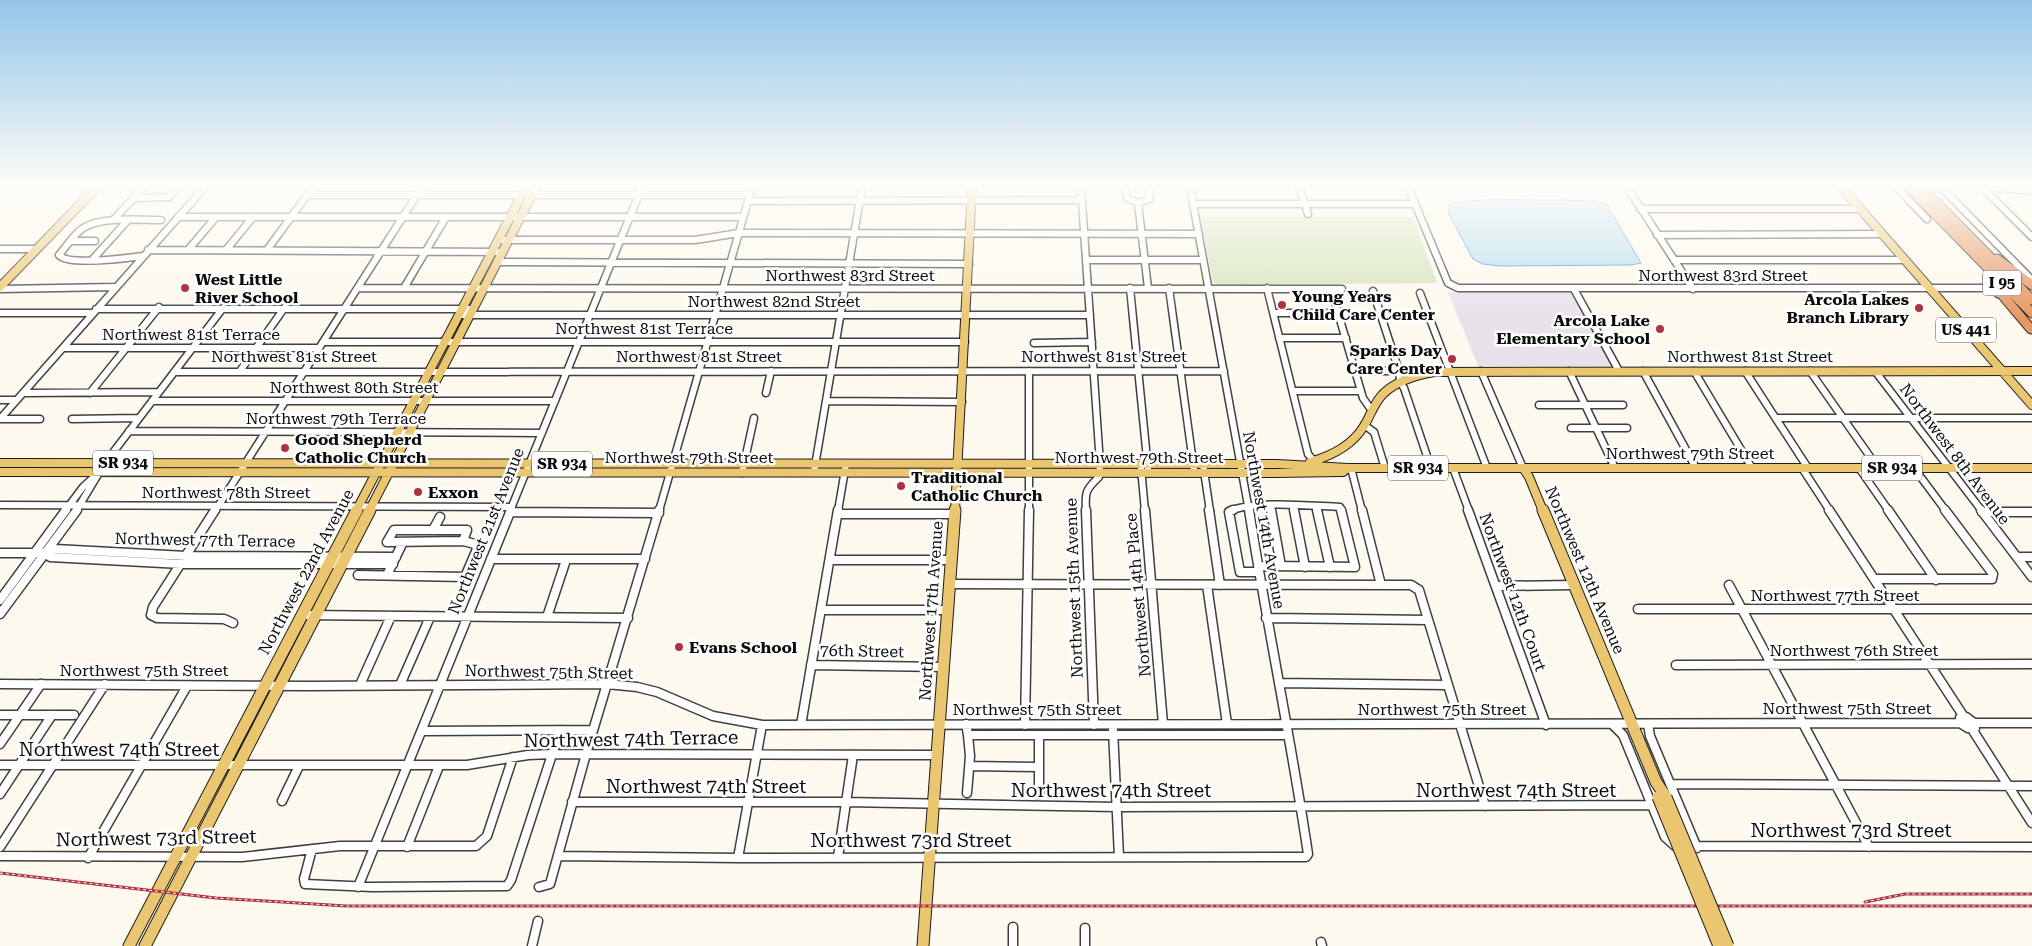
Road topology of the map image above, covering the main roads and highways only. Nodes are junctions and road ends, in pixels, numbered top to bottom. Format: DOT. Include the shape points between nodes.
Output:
graph roads {
  1 [pos="49,231"];
  2 [pos="51,231"];
  3 [pos="503,231"];
  4 [pos="514,231"];
  5 [pos="970,231"];
  6 [pos="1879,231"];
  7 [pos="1886,231"];
  8 [pos="1952,231"];
  9 [pos="1958,231"];
  10 [pos="1964,231"];
  11 [pos="1970,231"];
  12 [pos="1882,234"];
  13 [pos="1892,238"];
  14 [pos="32,249"];
  15 [pos="1972,252"];
  16 [pos="1997,259"];
  17 [pos="0,278"];
  18 [pos="2032,285"];
  19 [pos="0,288"];
  20 [pos="473,288"];
  21 [pos="1933,289"];
  22 [pos="2032,294"];
  23 [pos="2032,300"];
  24 [pos="2032,307"];
  25 [pos="2032,313"];
  26 [pos="2032,329"];
  27 [pos="2006,371"];
  28 [pos="2032,371"];
  29 [pos="2032,397"];
  30 [pos="2032,406"];
  31 [pos="0,463"];
  32 [pos="34,463"];
  33 [pos="176,463"];
  34 [pos="320,464"];
  35 [pos="1295,464"];
  36 [pos="380,468"];
  37 [pos="391,468"];
  38 [pos="958,468"];
  39 [pos="1100,468"];
  40 [pos="1144,468"];
  41 [pos="1203,468"];
  42 [pos="1240,468"];
  43 [pos="1349,468"];
  44 [pos="1523,468"];
  45 [pos="1615,468"];
  46 [pos="1752,468"];
  47 [pos="2032,468"];
  48 [pos="0,472"];
  49 [pos="27,472"];
  50 [pos="170,472"];
  51 [pos="284,472"];
  52 [pos="1658,800"];
  53 [pos="933,804"];
  54 [pos="929,857"];
  55 [pos="129,946"];
  56 [pos="145,946"];
  57 [pos="923,946"];
  58 [pos="1719,946"];
  59 [pos="1728,946"];
  1 -- 14 [label="main road"];
  2 -- 14 [label="main road"];
  3 -- 20 [label="main road, Northwest 22nd Avenue"];
  4 -- 37 [label="main road, Northwest 22nd Avenue"];
  5 -- 38 [label="main road, Northwest 17th Avenue"];
  6 -- 12 [label="main road, US 441"];
  7 -- 13 [label="main road, US 441"];
  8 -- 15 [label="highway, I 95"];
  9 -- 24 [label="highway"];
  10 -- 23 [label="highway"];
  11 -- 16 [label="highway, I 95"];
  12 -- 13 [label="main road"];
  12 -- 21 [label="main road, US 441"];
  13 -- 21 [label="main road, US 441"];
  14 -- 17 [label="main road"];
  14 -- 19 [label="main road"];
  15 -- 25 [label="highway, I 95"];
  15 -- 26 [label="highway" via="1974,260"];
  16 -- 18 [label="highway"];
  16 -- 22 [label="highway, I 95"];
  20 -- 36 [label="main road, Northwest 22nd Avenue"];
  21 -- 27 [label="main road, US 441"];
  27 -- 28 [label="main road, Northwest 81st Street / SR 934"];
  27 -- 29 [label="main road, US 441"];
  27 -- 30 [label="main road, US 441"];
  27 -- 35 [label="main road, Northwest 81st Street / SR 934" via="1450,371 1413,376 1400,382 1381,396 1364,426 1345,447 1314,461"];
  31 -- 32 [label="main road, Northwest 79th Street / SR 934"];
  32 -- 33 [label="main road, Northwest 79th Street / SR 934"];
  32 -- 49 [label="main road"];
  33 -- 34 [label="main road, Northwest 79th Street / SR 934"];
  33 -- 50 [label="main road"];
  34 -- 36 [label="main road, Northwest 79th Street / SR 934"];
  34 -- 51 [label="main road"];
  35 -- 42 [label="main road, Northwest 79th Street / SR 934"];
  35 -- 43 [label="main road, Northwest 79th Street"];
  36 -- 37 [label="main road, Northwest 79th Street / SR 934"];
  36 -- 51 [label="main road, Northwest 79th Street / SR 934"];
  36 -- 55 [label="main road, Northwest 22nd Avenue"];
  37 -- 38 [label="main road, Northwest 79th Street / SR 934"];
  37 -- 56 [label="main road, Northwest 22nd Avenue"];
  38 -- 39 [label="main road, Northwest 79th Street / SR 934"];
  38 -- 53 [label="main road, Northwest 17th Avenue"];
  39 -- 40 [label="main road, Northwest 79th Street / SR 934"];
  40 -- 41 [label="main road, Northwest 79th Street / SR 934"];
  41 -- 42 [label="main road, Northwest 79th Street / SR 934"];
  42 -- 43 [label="main road, Northwest 79th Street / SR 934" via="1343,472"];
  43 -- 44 [label="main road, Northwest 79th Street / SR 934"];
  44 -- 45 [label="main road, Northwest 79th Street / SR 934"];
  44 -- 52 [label="main road, Northwest 12th Avenue" via="1656,782"];
  45 -- 46 [label="main road, Northwest 79th Street / SR 934"];
  46 -- 47 [label="main road, Northwest 79th Street / SR 934"];
  48 -- 49 [label="main road, Northwest 79th Street / SR 934"];
  49 -- 50 [label="main road, Northwest 79th Street / SR 934"];
  50 -- 51 [label="main road, Northwest 79th Street / SR 934"];
  52 -- 58 [label="main road, Northwest 12th Avenue, bridge"];
  52 -- 59 [label="main road, Northwest 12th Avenue, bridge"];
  53 -- 54 [label="main road, Northwest 17th Avenue"];
  54 -- 57 [label="main road, Northwest 17th Avenue"];
}
